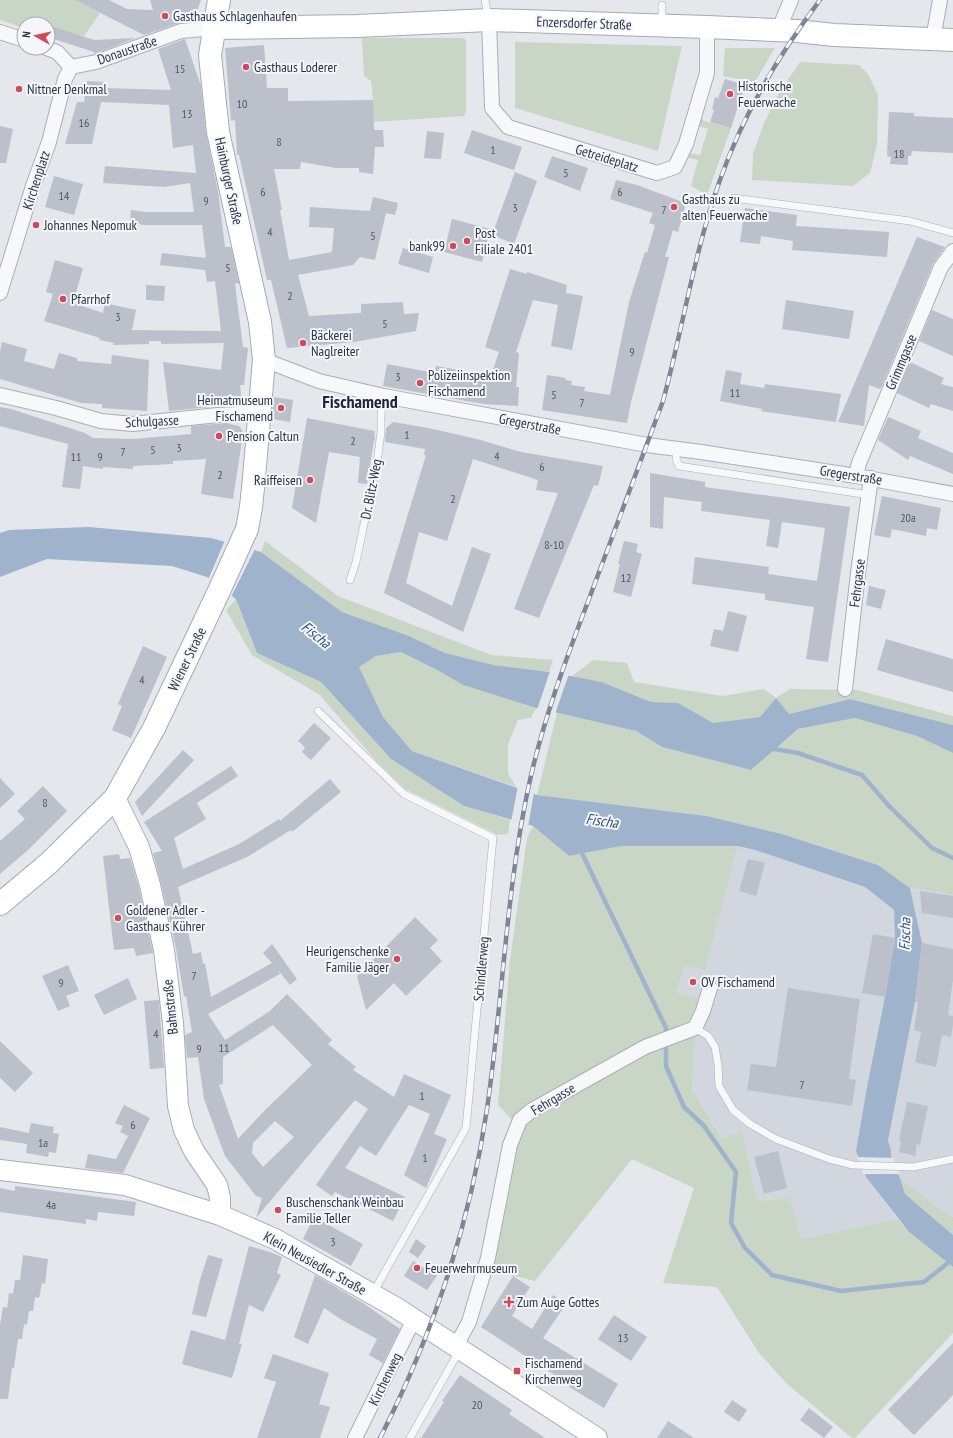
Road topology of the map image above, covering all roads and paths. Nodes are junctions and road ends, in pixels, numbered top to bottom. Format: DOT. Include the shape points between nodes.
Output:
graph roads {
  1 [pos="219,0"];
  2 [pos="791,0"];
  3 [pos="940,0"];
  4 [pos="662,5"];
  5 [pos="487,10"];
  6 [pos="662,26"];
  7 [pos="707,27"];
  8 [pos="214,28"];
  9 [pos="778,31"];
  10 [pos="0,32"];
  11 [pos="16,37"];
  12 [pos="943,40"];
  13 [pos="56,52"];
  14 [pos="71,67"];
  15 [pos="733,198"];
  16 [pos="953,233"];
  17 [pos="953,252"];
  18 [pos="0,293"];
  19 [pos="264,360"];
  20 [pos="0,395"];
  21 [pos="384,396"];
  22 [pos="260,413"];
  23 [pos="677,449"];
  24 [pos="856,476"];
  25 [pos="871,478"];
  26 [pos="953,494"];
  27 [pos="869,495"];
  28 [pos="350,580"];
  29 [pos="845,688"];
  30 [pos="318,711"];
  31 [pos="115,798"];
  32 [pos="0,904"];
  33 [pos="710,988"];
  34 [pos="690,1031"];
  35 [pos="953,1159"];
  36 [pos="0,1170"];
  37 [pos="220,1215"];
  38 [pos="372,1295"];
  39 [pos="414,1319"];
  40 [pos="458,1348"];
  41 [pos="355,1438"];
  42 [pos="410,1438"];
  43 [pos="597,1438"];
  1 -- 8 [label="main road, Hainburger Straße"];
  2 -- 9 [label="street"];
  3 -- 12 [label="street"];
  4 -- 6 [label="lane"];
  5 -- 6 [label="main road, Enzersdorfer Straße"];
  5 -- 7 [label="street, Getreideplatz" via="492,108 508,127 656,173 676,166 686,144 707,73"];
  5 -- 8 [label="main road, Enzersdorfer Straße" via="364,26"];
  6 -- 7 [label="main road, Enzersdorfer Straße"];
  7 -- 9 [label="main road, Enzersdorfer Straße"];
  8 -- 14 [label="street, Donaustraße" via="181,31 96,62"];
  8 -- 19 [label="main road, Hainburger Straße" via="210,55 218,132 260,322"];
  9 -- 12 [label="main road, Enzersdorfer Straße"];
  10 -- 11 [label="street"];
  13 -- 14 [label="street"];
  14 -- 18 [label="street, Kirchenplatz" via="65,79 49,142"];
  15 -- 16 [label="lane" via="910,221"];
  17 -- 24 [label="street, Grimmgasse" via="941,266 859,463"];
  19 -- 21 [label="street, Gregerstraße" via="319,381"];
  19 -- 22 [label="main road, Wiener Straße"];
  20 -- 22 [label="street, Schulgasse" via="101,421 133,424"];
  21 -- 23 [label="street, Gregerstraße"];
  21 -- 28 [label="lane, Dr. Blitz-Weg" via="377,463"];
  22 -- 31 [label="main road, Wiener Straße" via="247,529 154,728"];
  23 -- 24 [label="street, Gregerstraße"];
  23 -- 27 [label="lane, Gregerstraße" via="676,459 679,466"];
  24 -- 25 [label="street, Gregerstraße"];
  25 -- 26 [label="street, Gregerstraße"];
  25 -- 27 [label="street, Fehrgasse"];
  27 -- 29 [label="street, Fehrgasse"];
  30 -- 38 [label="lane, Schindlerweg" via="404,794 493,838 466,1128"];
  31 -- 32 [label="main road, Wiener Straße" via="49,863"];
  31 -- 37 [label="main road, Bahnstraße" via="139,847 164,950 173,1023 178,1106 184,1130 194,1151 218,1185"];
  33 -- 34 [label="street" via="703,1011"];
  34 -- 35 [label="lane" via="708,1036 715,1047 719,1086 733,1110 750,1124 776,1139 829,1159 854,1165 913,1167"];
  34 -- 40 [label="street, Fehrgasse" via="645,1047 532,1110 520,1120 510,1145 488,1258 469,1322"];
  36 -- 37 [label="main road, Klein Neusiedler Straße" via="125,1185"];
  37 -- 38 [label="main road, Klein Neusiedler Straße" via="275,1239"];
  38 -- 39 [label="main road, Klein Neusiedler Straße"];
  39 -- 40 [label="main road, Klein Neusiedler Straße"];
  39 -- 41 [label="street, Kirchenweg"];
  40 -- 42 [label="lane"];
  40 -- 43 [label="main road, Klein Neusiedler Straße"];
}
